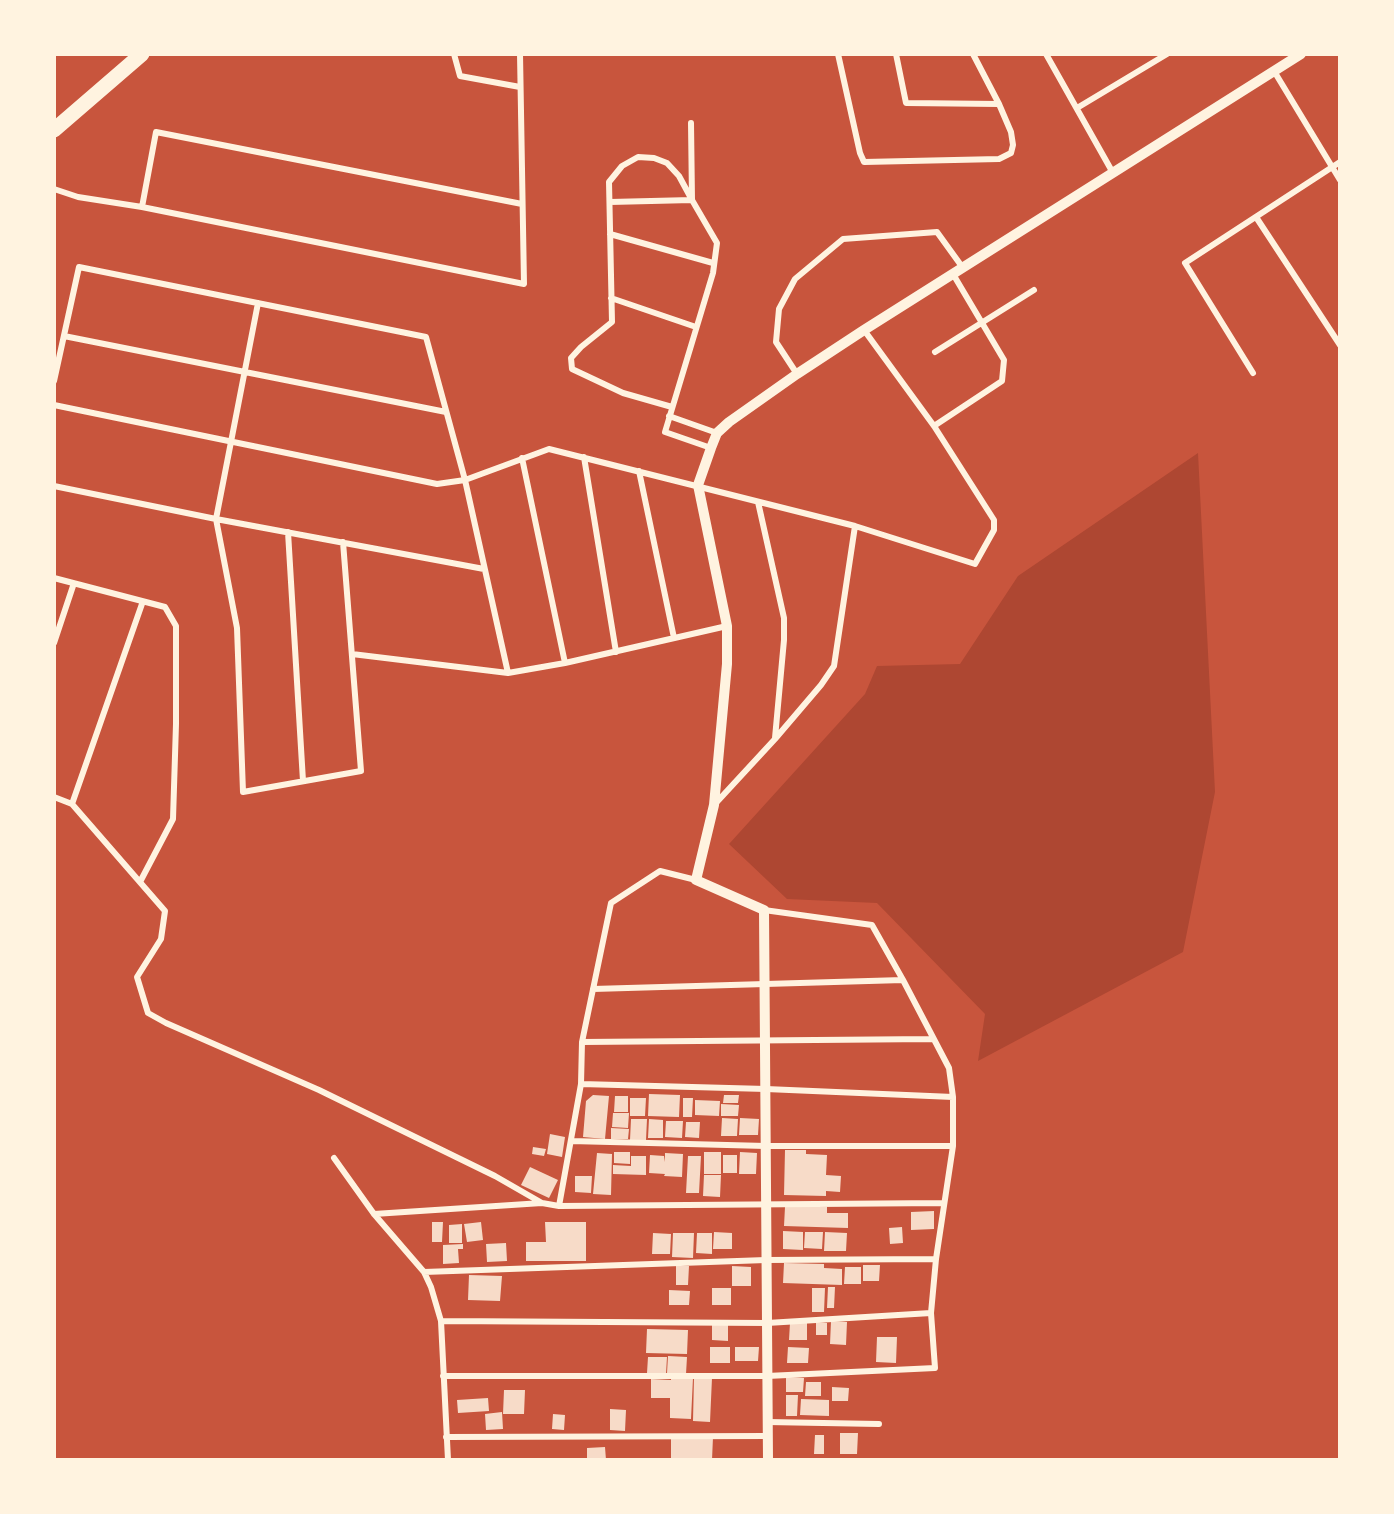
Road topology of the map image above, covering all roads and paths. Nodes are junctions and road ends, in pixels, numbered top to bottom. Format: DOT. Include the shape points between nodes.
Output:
graph roads {
  1 [pos="142,54"];
  2 [pos="454,54"];
  3 [pos="520,54"];
  4 [pos="838,54"];
  5 [pos="896,54"];
  6 [pos="973,54"];
  7 [pos="1047,54"];
  8 [pos="1167,54"];
  9 [pos="1301,54"];
  10 [pos="1275,71"];
  11 [pos="520,87"];
  12 [pos="999,104"];
  13 [pos="1077,108"];
  14 [pos="692,123"];
  15 [pos="54,130"];
  16 [pos="1340,162"];
  17 [pos="1332,168"];
  18 [pos="1113,173"];
  19 [pos="1340,180"];
  20 [pos="54,189"];
  21 [pos="692,200"];
  22 [pos="610,202"];
  23 [pos="522,204"];
  24 [pos="142,207"];
  25 [pos="1256,217"];
  26 [pos="610,234"];
  27 [pos="713,263"];
  28 [pos="958,271"];
  29 [pos="1034,290"];
  30 [pos="611,298"];
  31 [pos="258,303"];
  32 [pos="981,322"];
  33 [pos="696,327"];
  34 [pos="864,330"];
  35 [pos="64,336"];
  36 [pos="1340,345"];
  37 [pos="935,352"];
  38 [pos="245,372"];
  39 [pos="1253,373"];
  40 [pos="797,374"];
  41 [pos="54,381"];
  42 [pos="54,405"];
  43 [pos="672,407"];
  44 [pos="446,412"];
  45 [pos="669,416"];
  46 [pos="934,426"];
  47 [pos="717,433"];
  48 [pos="231,442"];
  49 [pos="711,448"];
  50 [pos="584,457"];
  51 [pos="522,458"];
  52 [pos="639,471"];
  53 [pos="465,480"];
  54 [pos="698,485"];
  55 [pos="54,486"];
  56 [pos="758,502"];
  57 [pos="216,519"];
  58 [pos="855,526"];
  59 [pos="288,532"];
  60 [pos="343,542"];
  61 [pos="484,569"];
  62 [pos="54,578"];
  63 [pos="74,583"];
  64 [pos="143,601"];
  65 [pos="727,626"];
  66 [pos="674,638"];
  67 [pos="54,643"];
  68 [pos="616,652"];
  69 [pos="352,654"];
  70 [pos="566,663"];
  71 [pos="508,674"];
  72 [pos="775,739"];
  73 [pos="303,781"];
  74 [pos="54,797"];
  75 [pos="72,804"];
  76 [pos="714,805"];
  77 [pos="696,880"];
  78 [pos="140,882"];
  79 [pos="764,910"];
  80 [pos="903,980"];
  81 [pos="765,985"];
  82 [pos="593,989"];
  83 [pos="932,1038"];
  84 [pos="765,1041"];
  85 [pos="582,1042"];
  86 [pos="581,1084"];
  87 [pos="766,1089"];
  88 [pos="954,1097"];
  89 [pos="571,1141"];
  90 [pos="766,1146"];
  91 [pos="953,1146"];
  92 [pos="334,1158"];
  93 [pos="542,1203"];
  94 [pos="766,1203"];
  95 [pos="944,1203"];
  96 [pos="559,1206"];
  97 [pos="374,1214"];
  98 [pos="936,1259"];
  99 [pos="766,1260"];
  100 [pos="424,1272"];
  101 [pos="931,1313"];
  102 [pos="441,1321"];
  103 [pos="767,1323"];
  104 [pos="443,1376"];
  105 [pos="767,1376"];
  106 [pos="767,1422"];
  107 [pos="879,1424"];
  108 [pos="767,1436"];
  109 [pos="446,1437"];
  110 [pos="448,1460"];
  111 [pos="768,1460"];
  1 -- 15 [label="main road"];
  2 -- 11 [label="street" via="460,76"];
  3 -- 11 [label="street"];
  4 -- 12 [label="street" via="864,162 999,159 1011,153 1013,145"];
  5 -- 12 [label="street" via="906,103"];
  6 -- 12 [label="street"];
  7 -- 13 [label="street"];
  8 -- 13 [label="street"];
  9 -- 10 [label="street"];
  10 -- 17 [label="street"];
  10 -- 18 [label="street"];
  11 -- 23 [label="street"];
  13 -- 18 [label="street"];
  14 -- 21 [label="street"];
  16 -- 17 [label="street"];
  17 -- 19 [label="street"];
  17 -- 25 [label="street"];
  18 -- 28 [label="street"];
  20 -- 24 [label="street" via="78,197"];
  21 -- 22 [label="street"];
  21 -- 22 [label="street" via="667,163 638,157 622,166 609,182"];
  21 -- 27 [label="street" via="717,243"];
  22 -- 26 [label="street"];
  23 -- 24 [label="street" via="156,132"];
  23 -- 24 [label="street" via="524,284"];
  25 -- 36 [label="street"];
  25 -- 39 [label="street" via="1185,264"];
  26 -- 27 [label="street"];
  26 -- 30 [label="street"];
  27 -- 33 [label="street"];
  28 -- 32 [label="street"];
  28 -- 34 [label="street"];
  28 -- 40 [label="street" via="937,232 843,239 795,279 779,309 776,342"];
  29 -- 32 [label="street"];
  30 -- 33 [label="street"];
  30 -- 43 [label="street" via="612,322 571,358 572,369 623,393"];
  31 -- 35 [label="street" via="79,267"];
  31 -- 38 [label="street"];
  31 -- 44 [label="street" via="426,337"];
  32 -- 37 [label="street"];
  32 -- 46 [label="street" via="1004,360 1002,381"];
  33 -- 43 [label="street"];
  34 -- 40 [label="street"];
  34 -- 46 [label="street"];
  35 -- 38 [label="street"];
  35 -- 41 [label="street"];
  38 -- 44 [label="street"];
  38 -- 48 [label="street"];
  40 -- 47 [label="street"];
  42 -- 48 [label="street"];
  43 -- 45 [label="street"];
  44 -- 53 [label="street"];
  45 -- 47 [label="street"];
  45 -- 49 [label="street" via="665,432"];
  46 -- 58 [label="street" via="994,520 994,530 975,564"];
  47 -- 49 [label="street"];
  48 -- 53 [label="street" via="438,484"];
  48 -- 57 [label="street"];
  49 -- 54 [label="street"];
  50 -- 51 [label="street" via="549,449"];
  50 -- 52 [label="street"];
  50 -- 68 [label="street"];
  51 -- 53 [label="street"];
  51 -- 70 [label="street"];
  52 -- 54 [label="street"];
  52 -- 66 [label="street"];
  53 -- 61 [label="street"];
  54 -- 56 [label="street"];
  54 -- 65 [label="street"];
  55 -- 57 [label="street"];
  56 -- 58 [label="street"];
  56 -- 72 [label="street" via="784,618"];
  57 -- 59 [label="street"];
  57 -- 73 [label="street" via="237,628 243,792"];
  58 -- 72 [label="street" via="834,666"];
  59 -- 60 [label="street"];
  59 -- 73 [label="street"];
  60 -- 61 [label="street"];
  60 -- 69 [label="street"];
  61 -- 71 [label="street"];
  62 -- 63 [label="street"];
  63 -- 64 [label="street"];
  63 -- 67 [label="street"];
  64 -- 75 [label="street"];
  64 -- 78 [label="street" via="165,607 176,626 176,724 174,819"];
  65 -- 66 [label="street"];
  65 -- 76 [label="street"];
  66 -- 68 [label="street"];
  68 -- 70 [label="street"];
  69 -- 71 [label="street"];
  69 -- 73 [label="street" via="361,771"];
  70 -- 71 [label="street"];
  72 -- 76 [label="street"];
  74 -- 75 [label="street"];
  75 -- 78 [label="street"];
  76 -- 77 [label="street"];
  77 -- 79 [label="street"];
  77 -- 82 [label="street" via="660,871 611,903"];
  78 -- 93 [label="street" via="165,911 161,939 137,976 148,1013 330,1095"];
  79 -- 80 [label="street" via="872,925"];
  79 -- 81 [label="street"];
  80 -- 81 [label="street"];
  80 -- 83 [label="street"];
  81 -- 82 [label="street"];
  81 -- 84 [label="street"];
  82 -- 85 [label="street"];
  83 -- 84 [label="street"];
  83 -- 88 [label="street" via="949,1068"];
  84 -- 85 [label="street"];
  84 -- 87 [label="street"];
  85 -- 86 [label="street"];
  86 -- 87 [label="street"];
  86 -- 89 [label="street"];
  87 -- 88 [label="street"];
  87 -- 90 [label="street"];
  88 -- 91 [label="street"];
  89 -- 90 [label="street"];
  89 -- 96 [label="street"];
  90 -- 91 [label="street"];
  90 -- 94 [label="street"];
  91 -- 95 [label="street"];
  92 -- 97 [label="street"];
  93 -- 96 [label="street"];
  93 -- 97 [label="street"];
  94 -- 95 [label="street"];
  94 -- 96 [label="street"];
  94 -- 99 [label="street"];
  95 -- 98 [label="street"];
  97 -- 100 [label="street"];
  98 -- 99 [label="street"];
  98 -- 101 [label="street"];
  99 -- 100 [label="street"];
  99 -- 103 [label="street"];
  100 -- 102 [label="street"];
  101 -- 103 [label="street"];
  101 -- 105 [label="street" via="935,1368"];
  102 -- 103 [label="street"];
  102 -- 104 [label="street"];
  103 -- 105 [label="street"];
  104 -- 105 [label="street"];
  104 -- 109 [label="street"];
  105 -- 106 [label="street"];
  106 -- 107 [label="street"];
  106 -- 108 [label="street"];
  108 -- 109 [label="street"];
  108 -- 111 [label="street"];
  109 -- 110 [label="street"];
}
